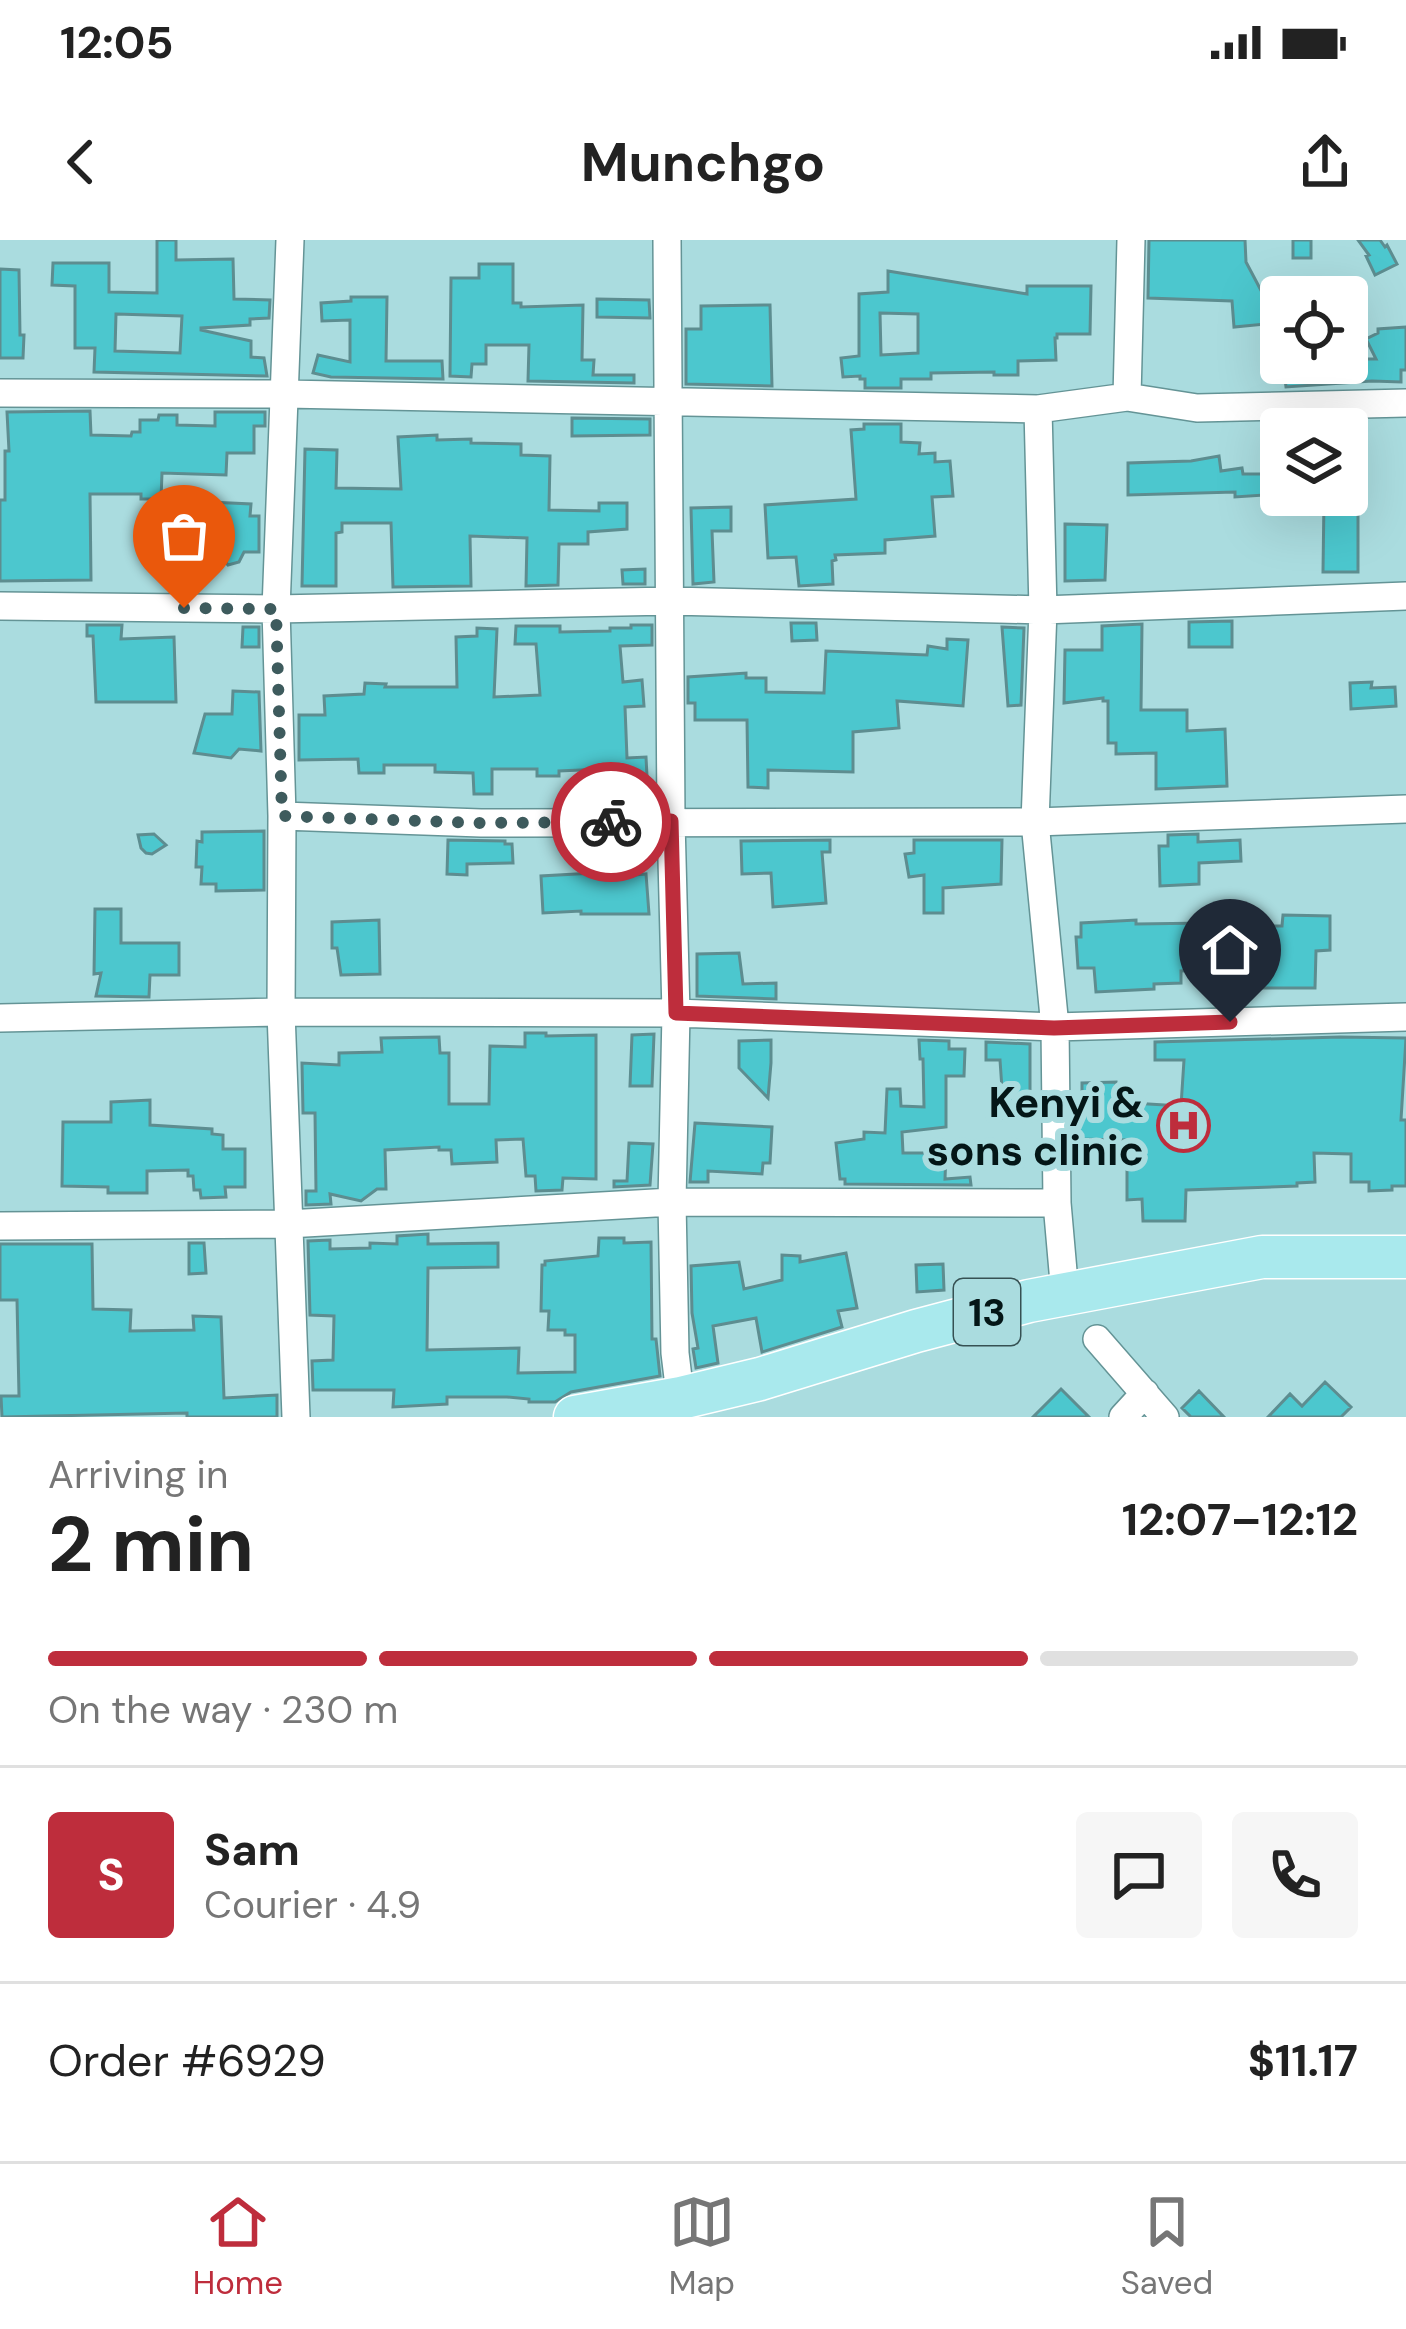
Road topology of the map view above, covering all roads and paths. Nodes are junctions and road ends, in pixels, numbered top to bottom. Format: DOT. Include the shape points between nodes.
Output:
graph roads {
  1 [pos="290,240"];
  2 [pos="667,240"];
  3 [pos="1131,240"];
  4 [pos="0,393"];
  5 [pos="286,394"];
  6 [pos="1127,397"];
  7 [pos="667,401"];
  8 [pos="1406,403"];
  9 [pos="1038,410"];
  10 [pos="1406,596"];
  11 [pos="671,601"];
  12 [pos="0,606"];
  13 [pos="276,609"];
  14 [pos="1043,610"];
  15 [pos="1406,809"];
  16 [pos="282,816"];
  17 [pos="671,821"];
  18 [pos="1035,822"];
  19 [pos="280,1012"];
  20 [pos="676,1013"];
  21 [pos="1406,1017"];
  22 [pos="0,1018"];
  23 [pos="1054,1028"];
  24 [pos="672,1202"];
  25 [pos="1057,1203"];
  26 [pos="288,1224"];
  27 [pos="0,1226"];
  28 [pos="1406,1258"];
  29 [pos="1406,1280"];
  30 [pos="1065,1294"];
  31 [pos="1097,1339"];
  32 [pos="1144,1393"];
  33 [pos="691,1411"];
  34 [pos="296,1417"];
  35 [pos="575,1417"];
  36 [pos="1123,1417"];
  37 [pos="1165,1417"];
  1 -- 5 [label="street"];
  2 -- 7 [label="street"];
  3 -- 6 [label="street"];
  4 -- 5 [label="street"];
  5 -- 7 [label="street"];
  5 -- 13 [label="street"];
  6 -- 8 [label="street" via="1197,408"];
  6 -- 9 [label="street"];
  7 -- 9 [label="street"];
  7 -- 11 [label="street"];
  9 -- 14 [label="street"];
  10 -- 14 [label="street"];
  11 -- 13 [label="street"];
  11 -- 14 [label="street"];
  11 -- 17 [label="street"];
  12 -- 13 [label="street"];
  13 -- 16 [label="street"];
  14 -- 18 [label="street"];
  15 -- 18 [label="street"];
  16 -- 17 [label="street"];
  16 -- 19 [label="street"];
  17 -- 18 [label="street"];
  17 -- 20 [label="street"];
  18 -- 23 [label="street"];
  19 -- 20 [label="street"];
  19 -- 22 [label="street"];
  19 -- 26 [label="street"];
  20 -- 23 [label="street"];
  20 -- 24 [label="street"];
  21 -- 23 [label="street"];
  23 -- 25 [label="street"];
  24 -- 25 [label="street"];
  24 -- 26 [label="street"];
  24 -- 33 [label="street" via="675,1353"];
  25 -- 30 [label="street"];
  26 -- 27 [label="street"];
  26 -- 34 [label="street"];
  28 -- 30 [label="main road, 13" via="1262,1257"];
  29 -- 33 [label="main road" via="1269,1278"];
  30 -- 33 [label="main road, 13" via="760,1379"];
  31 -- 32 [label="street"];
  32 -- 36 [label="street"];
  32 -- 37 [label="street"];
  33 -- 35 [label="main road, 13"];
}
